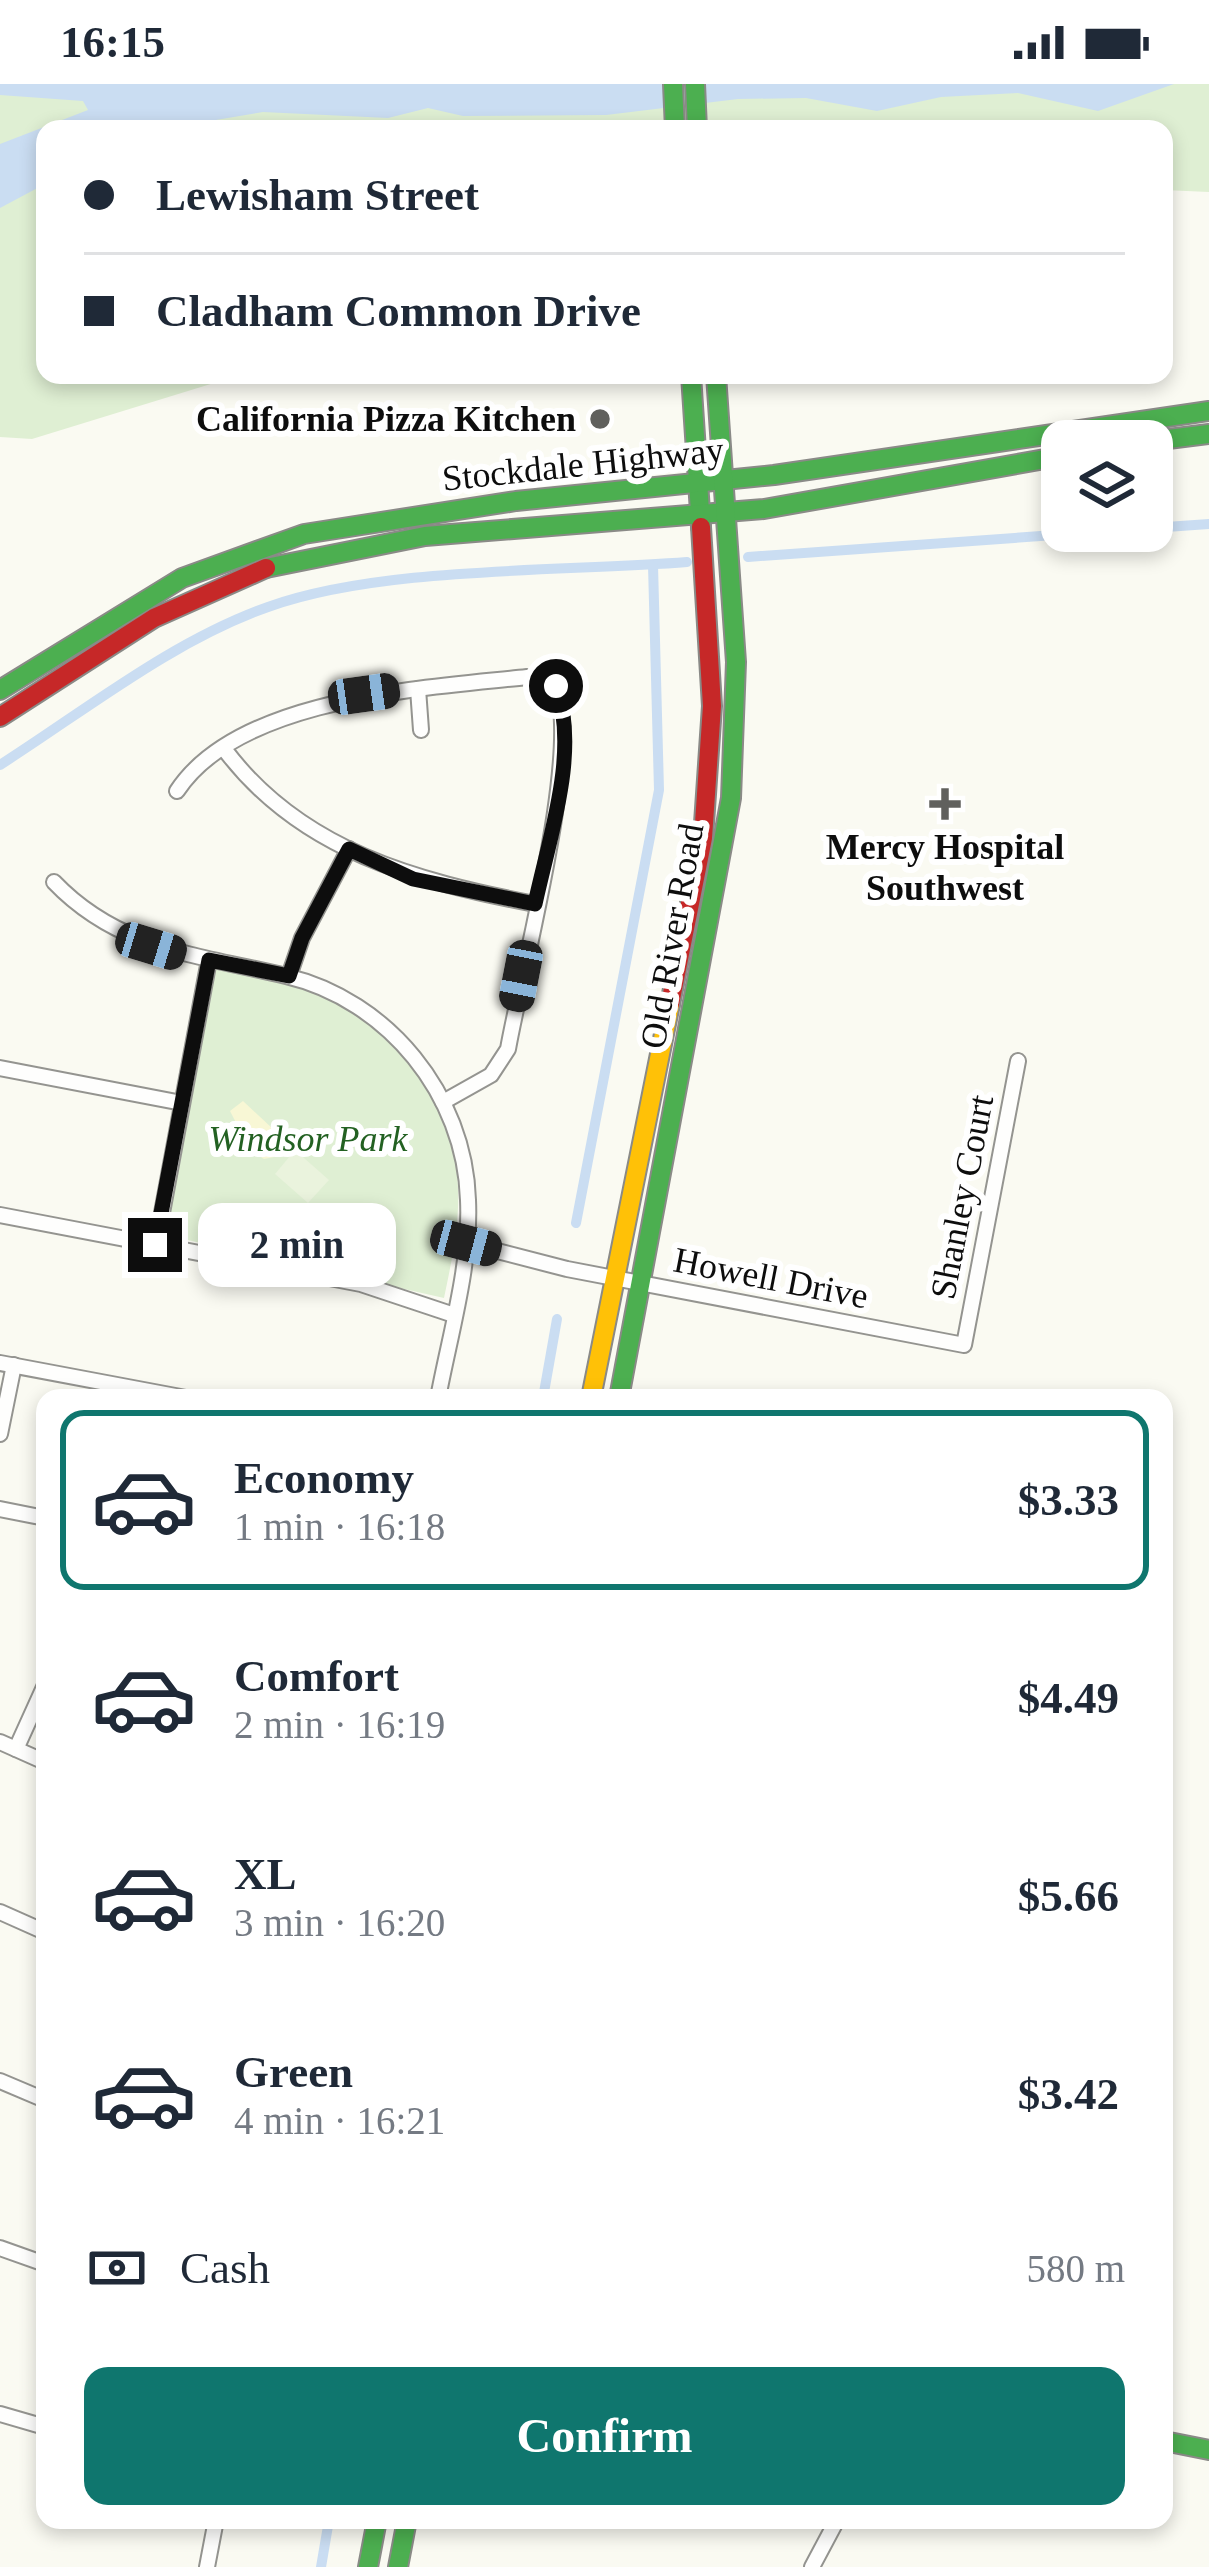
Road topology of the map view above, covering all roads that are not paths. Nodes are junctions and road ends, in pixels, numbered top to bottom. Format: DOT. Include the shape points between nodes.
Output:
graph roads {
  1 [pos="673,84"];
  2 [pos="695,84"];
  3 [pos="675,120"];
  4 [pos="697,120"];
  5 [pos="692,384"];
  6 [pos="717,384"];
  7 [pos="1209,411"];
  8 [pos="1209,434"];
  9 [pos="1173,438"];
  10 [pos="970,446"];
  11 [pos="1041,460"];
  12 [pos="723,482"];
  13 [pos="698,484"];
  14 [pos="856,492"];
  15 [pos="475,507"];
  16 [pos="725,515"];
  17 [pos="700,517"];
  18 [pos="354,548"];
  19 [pos="418,688"];
  20 [pos="0,690"];
  21 [pos="0,717"];
  22 [pos="421,730"];
  23 [pos="225,750"];
  24 [pos="177,791"];
  25 [pos="349,849"];
  26 [pos="54,882"];
  27 [pos="690,902"];
  28 [pos="535,904"];
  29 [pos="209,960"];
  30 [pos="289,976"];
  31 [pos="695,996"];
  32 [pos="1018,1061"];
  33 [pos="0,1068"];
  34 [pos="443,1102"];
  35 [pos="182,1103"];
  36 [pos="0,1216"];
  37 [pos="466,1243"];
  38 [pos="155,1245"];
  39 [pos="613,1278"];
  40 [pos="641,1284"];
  41 [pos="454,1315"];
  42 [pos="964,1345"];
  43 [pos="7,1364"];
  44 [pos="139,1389"];
  45 [pos="440,1389"];
  46 [pos="593,1389"];
  47 [pos="621,1389"];
  48 [pos="0,1434"];
  49 [pos="0,1509"];
  50 [pos="36,1516"];
  51 [pos="36,1704"];
  52 [pos="0,1742"];
  53 [pos="16,1749"];
  54 [pos="36,1758"];
  55 [pos="0,1912"];
  56 [pos="36,1928"];
  57 [pos="0,2081"];
  58 [pos="36,2096"];
  59 [pos="0,2248"];
  60 [pos="36,2261"];
  61 [pos="0,2414"];
  62 [pos="36,2424"];
  63 [pos="1173,2443"];
  64 [pos="1209,2450"];
  65 [pos="214,2529"];
  66 [pos="375,2529"];
  67 [pos="404,2529"];
  68 [pos="832,2529"];
  69 [pos="207,2567"];
  70 [pos="368,2567"];
  71 [pos="398,2567"];
  72 [pos="812,2567"];
  1 -- 3 [label="main road"];
  2 -- 4 [label="main road"];
  5 -- 13 [label="main road, Old River Road"];
  6 -- 12 [label="main road, Old River Road"];
  7 -- 10 [label="main road, Stockdale Highway"];
  8 -- 9 [label="main road"];
  10 -- 12 [label="main road, Stockdale Highway"];
  10 -- 14 [label="main road" via="956,462 888,476"];
  11 -- 14 [label="main road, Stockdale Highway"];
  12 -- 13 [label="main road, Stockdale Highway"];
  12 -- 16 [label="main road, Old River Road"];
  13 -- 15 [label="main road, Stockdale Highway"];
  13 -- 17 [label="main road, Old River Road"];
  14 -- 16 [label="main road, Stockdale Highway"];
  15 -- 18 [label="main road" via="457,524 374,536"];
  15 -- 20 [label="main road, Stockdale Highway" via="304,534 232,555 142,600"];
  16 -- 17 [label="main road, Stockdale Highway"];
  16 -- 31 [label="main road, Old River Road" via="735,753"];
  17 -- 18 [label="main road, Stockdale Highway"];
  17 -- 27 [label="main road, Old River Road" via="711,751"];
  18 -- 21 [label="main road, Stockdale Highway" via="269,567 201,594"];
  19 -- 22 [label="street"];
  19 -- 23 [label="street" via="307,710"];
  19 -- 28 [label="street" via="527,677 556,686 564,708 561,765"];
  23 -- 24 [label="street" via="190,771"];
  23 -- 25 [label="street" via="283,811"];
  25 -- 28 [label="street" via="413,879"];
  25 -- 30 [label="street"];
  26 -- 29 [label="street" via="128,937"];
  27 -- 31 [label="main road" via="695,924 683,981"];
  27 -- 39 [label="main road, Old River Road"];
  28 -- 34 [label="street" via="502,1065"];
  29 -- 30 [label="street"];
  29 -- 35 [label="street"];
  30 -- 34 [label="street" via="380,1022"];
  31 -- 40 [label="main road, Old River Road"];
  32 -- 42 [label="street, Shanley Court"];
  33 -- 35 [label="street"];
  34 -- 37 [label="street" via="466,1172"];
  35 -- 38 [label="street"];
  36 -- 38 [label="street"];
  37 -- 39 [label="street, Howell Drive"];
  37 -- 41 [label="street"];
  38 -- 41 [label="street" via="361,1284"];
  39 -- 40 [label="street, Howell Drive"];
  39 -- 46 [label="main road, Old River Road"];
  40 -- 42 [label="street, Howell Drive"];
  40 -- 47 [label="main road, Old River Road"];
  41 -- 45 [label="street"];
  43 -- 44 [label="street"];
  43 -- 48 [label="street"];
  49 -- 50 [label="street"];
  51 -- 53 [label="street"];
  52 -- 53 [label="street"];
  53 -- 54 [label="street"];
  55 -- 56 [label="street"];
  57 -- 58 [label="street"];
  59 -- 60 [label="street"];
  61 -- 62 [label="street"];
  63 -- 64 [label="main road"];
  65 -- 69 [label="street"];
  66 -- 70 [label="main road"];
  67 -- 71 [label="main road"];
  68 -- 72 [label="street"];
}
